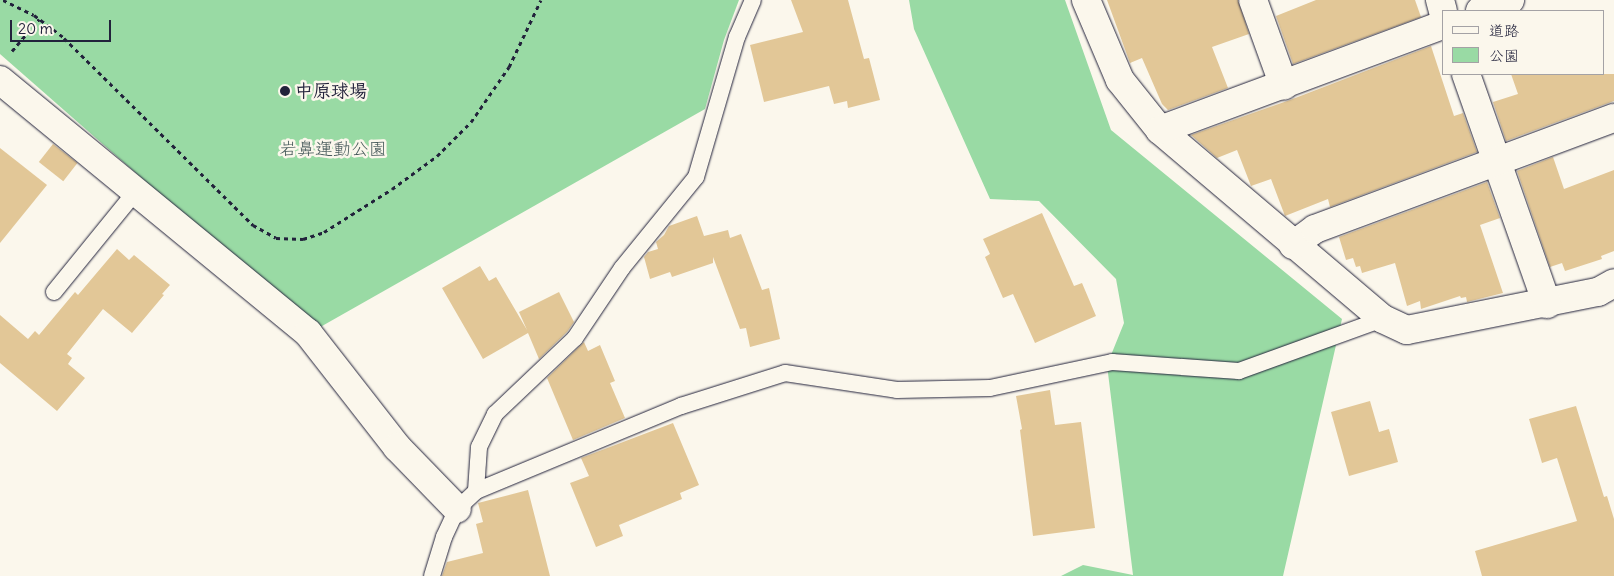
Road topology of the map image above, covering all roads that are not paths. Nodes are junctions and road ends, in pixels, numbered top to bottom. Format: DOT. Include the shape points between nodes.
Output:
graph roads {
  1 [pos="753,0"];
  2 [pos="1086,0"];
  3 [pos="1253,0"];
  4 [pos="1510,0"];
  5 [pos="1483,10"];
  6 [pos="1442,25"];
  7 [pos="1466,75"];
  8 [pos="0,80"];
  9 [pos="1284,86"];
  10 [pos="1614,118"];
  11 [pos="1160,130"];
  12 [pos="1498,160"];
  13 [pos="136,191"];
  14 [pos="1293,245"];
  15 [pos="1614,283"];
  16 [pos="54,292"];
  17 [pos="1547,304"];
  18 [pos="1384,319"];
  19 [pos="466,500"];
  20 [pos="432,576"];
  1 -- 19 [label="lane" via="737,37 696,177 622,268 575,338 494,414 479,447"];
  2 -- 11 [label="street" via="1120,80"];
  3 -- 9 [label="street"];
  4 -- 5 [label="street"];
  6 -- 9 [label="street"];
  7 -- 12 [label="street"];
  8 -- 13 [label="street"];
  9 -- 11 [label="street"];
  10 -- 12 [label="street"];
  11 -- 14 [label="street"];
  12 -- 14 [label="street" via="1315,230"];
  12 -- 17 [label="street"];
  13 -- 16 [label="lane"];
  13 -- 19 [label="street" via="308,333 397,447"];
  14 -- 18 [label="street"];
  15 -- 17 [label="street" via="1598,292"];
  17 -- 18 [label="street" via="1407,330"];
  18 -- 19 [label="lane" via="1239,371 1112,362 990,388 897,390 784,373 681,406"];
  19 -- 20 [label="lane" via="444,537"];
}
